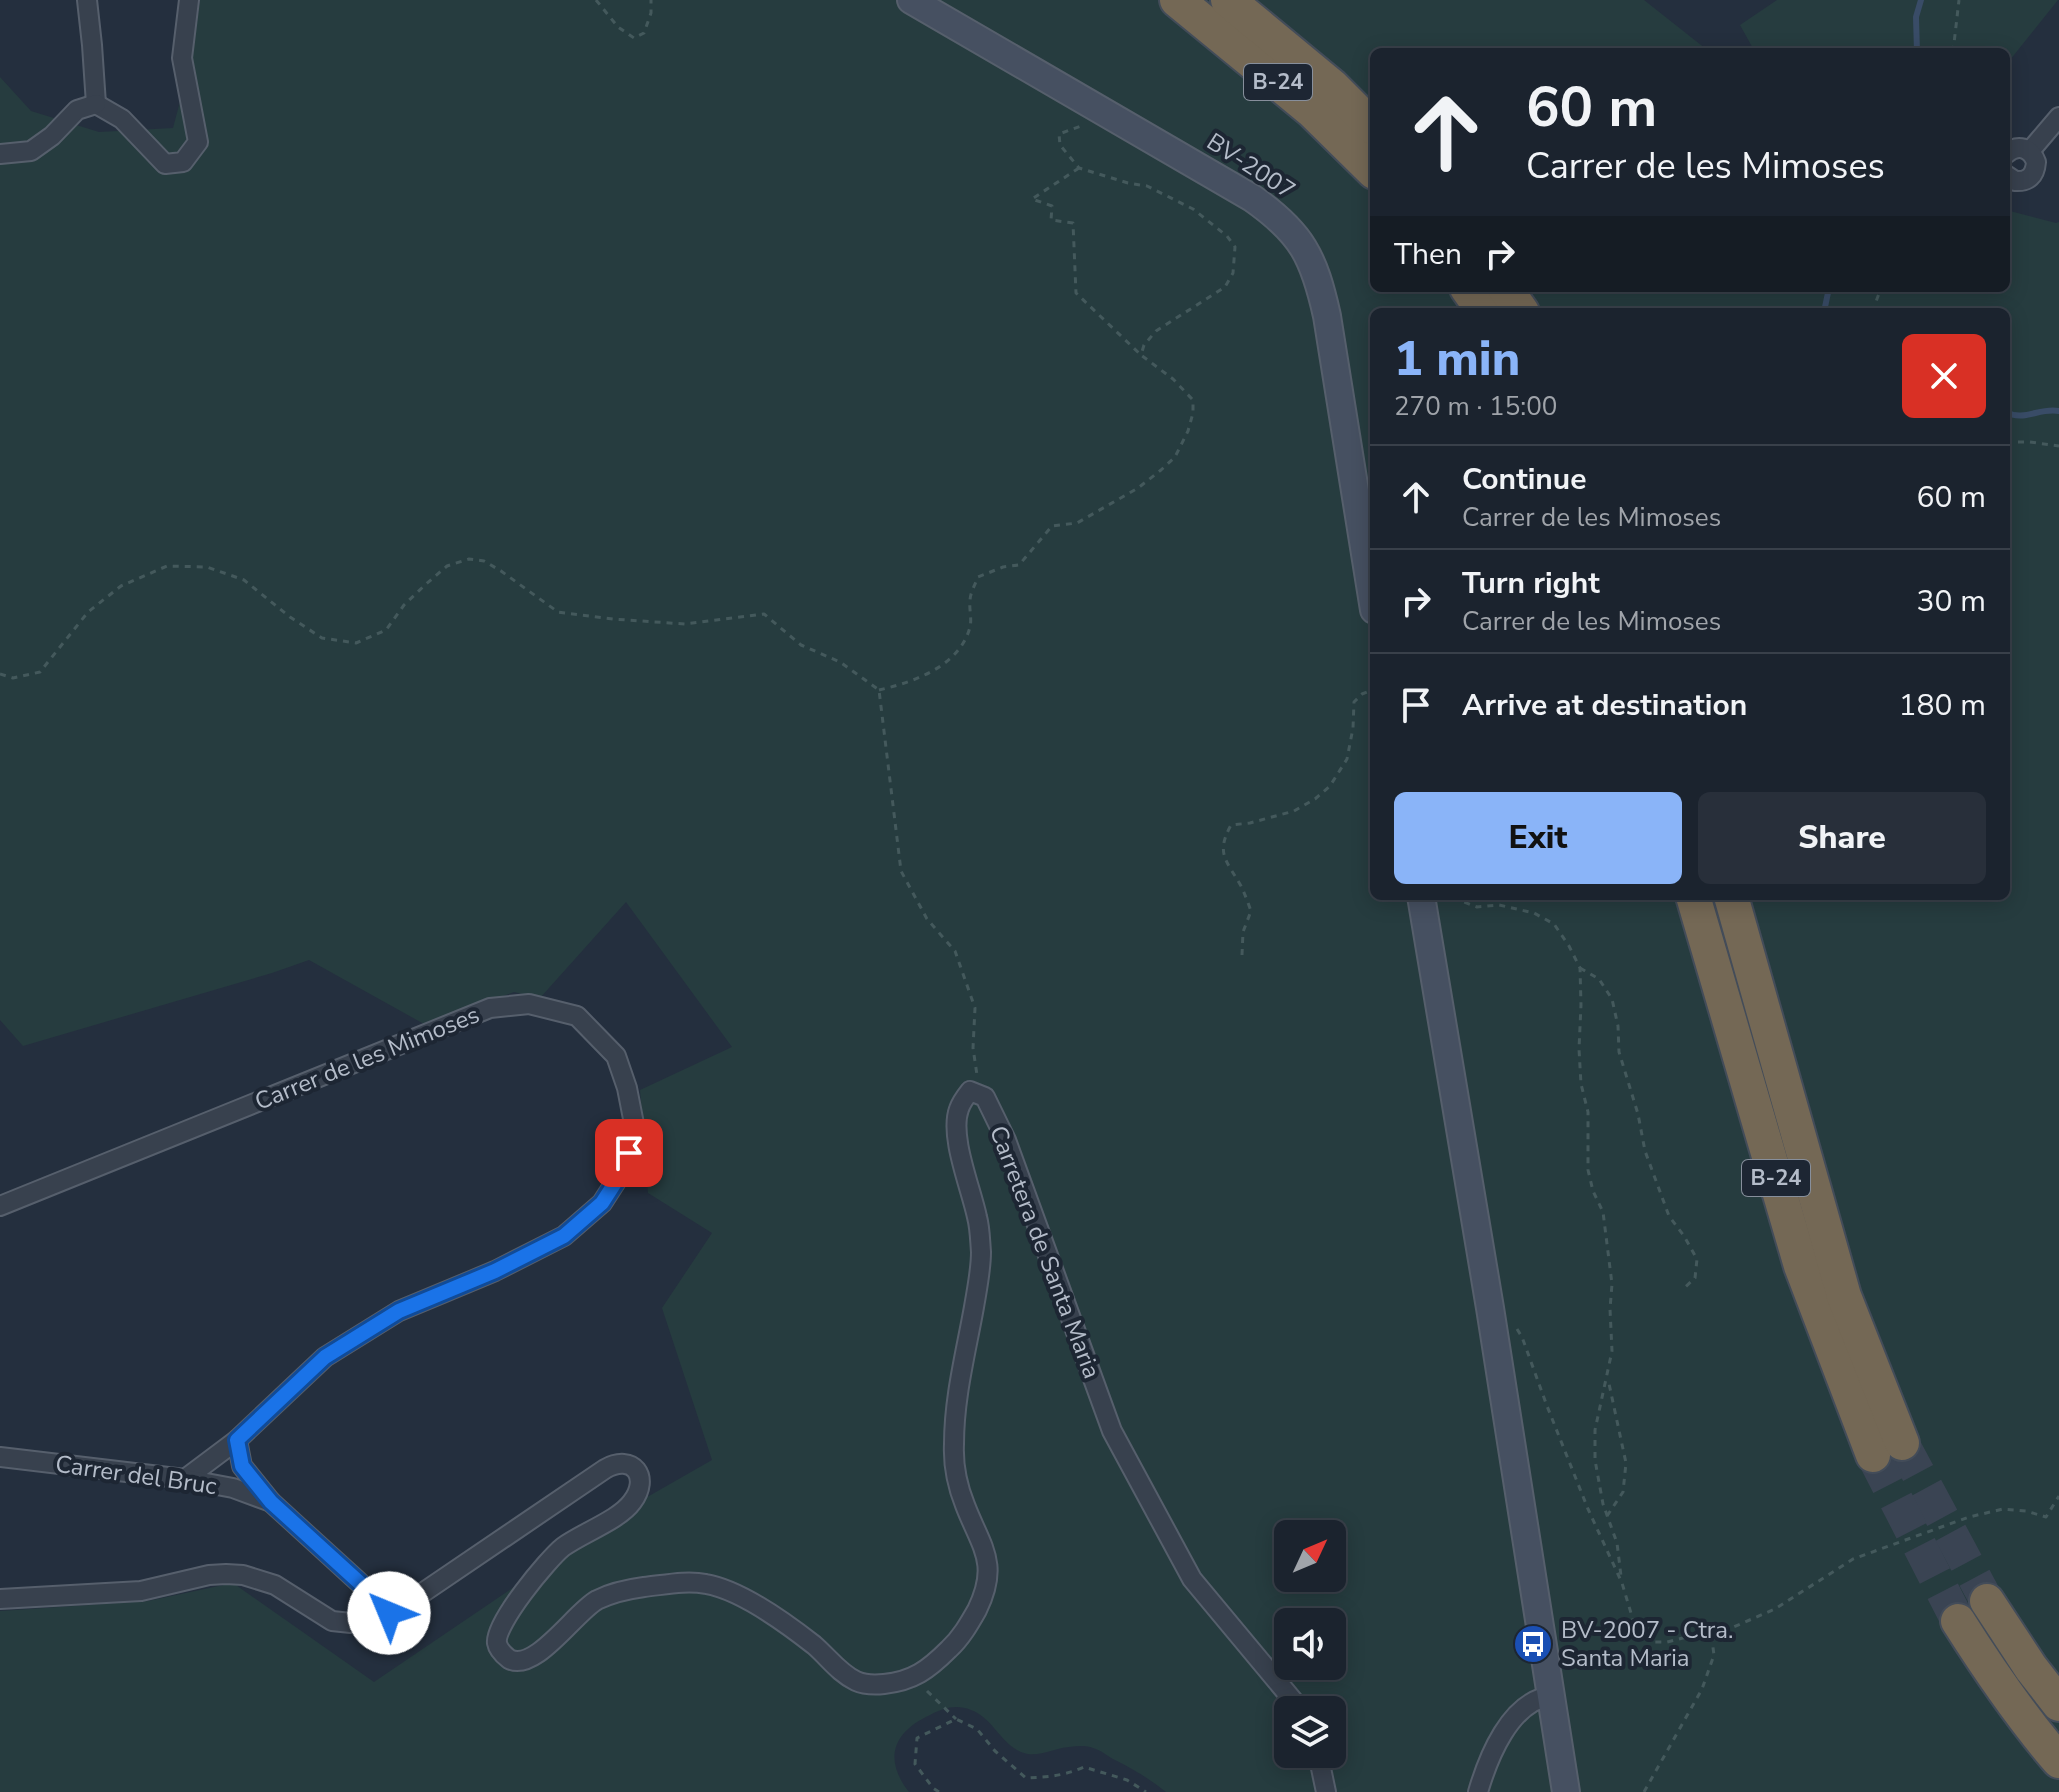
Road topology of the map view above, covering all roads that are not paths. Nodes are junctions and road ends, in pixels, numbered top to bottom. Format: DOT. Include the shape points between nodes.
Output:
graph roads {
  1 [pos="87,0"];
  2 [pos="189,0"];
  3 [pos="911,0"];
  4 [pos="1177,0"];
  5 [pos="1228,0"];
  6 [pos="96,104"];
  7 [pos="2059,117"];
  8 [pos="1370,124"];
  9 [pos="2030,151"];
  10 [pos="2010,152"];
  11 [pos="0,154"];
  12 [pos="1370,168"];
  13 [pos="2010,178"];
  14 [pos="1370,585"];
  15 [pos="1422,900"];
  16 [pos="1694,900"];
  17 [pos="1732,900"];
  18 [pos="0,1206"];
  19 [pos="237,1440"];
  20 [pos="0,1457"];
  21 [pos="185,1479"];
  22 [pos="271,1502"];
  23 [pos="0,1599"];
  24 [pos="1987,1601"];
  25 [pos="373,1602"];
  26 [pos="389,1613"];
  27 [pos="362,1620"];
  28 [pos="1958,1621"];
  29 [pos="1289,1696"];
  30 [pos="1551,1696"];
  31 [pos="2059,1704"];
  32 [pos="2059,1761"];
  33 [pos="1321,1768"];
  34 [pos="1326,1792"];
  35 [pos="1478,1792"];
  36 [pos="1566,1792"];
  1 -- 6 [label="street"];
  2 -- 6 [label="street" via="182,58 198,142 183,162 165,164 122,119"];
  3 -- 14 [label="street, BV-2007" via="1252,198 1296,236 1315,271 1327,316"];
  4 -- 12 [label="highway, B-24" via="1311,110"];
  5 -- 8 [label="highway, B-24"];
  6 -- 11 [label="street" via="77,110 31,151"];
  7 -- 9 [label="street"];
  9 -- 10 [label="street"];
  9 -- 13 [label="street" via="2036,162 2033,175 2022,182"];
  15 -- 30 [label="street"];
  16 -- 17 [label="highway, B-24" via="1801,1266 1887,1449"];
  18 -- 19 [label="street, Carrer de les Mimoses" via="490,1008 529,1004 577,1016 616,1056 636,1134 622,1172 602,1203 564,1236 399,1311 325,1357"];
  19 -- 21 [label="street, Carrer de les Mimoses"];
  19 -- 22 [label="street" via="242,1466"];
  20 -- 21 [label="street, Carrer del Bruc"];
  21 -- 22 [label="street, Carrer del Bruc"];
  22 -- 25 [label="street, Carrer del Bruc" via="362,1585"];
  23 -- 27 [label="street" via="141,1591 226,1574 275,1585 332,1621"];
  24 -- 31 [label="highway"];
  25 -- 26 [label="street"];
  25 -- 27 [label="street" via="362,1611"];
  26 -- 27 [label="street" via="386,1625 377,1630"];
  26 -- 29 [label="street, Carretera de Santa Maria" via="605,1469 626,1463 639,1473 636,1496 627,1508 566,1545 540,1570 497,1633 507,1658 522,1661 537,1654 598,1599 635,1588 691,1582 733,1592 780,1620 857,1681 897,1683 937,1661 961,1636 985,1593 988,1574 982,1540 955,1473 956,1396 981,1255 956,1135 958,1109 970,1091 985,1097 1006,1140 1112,1431 1192,1579"];
  28 -- 32 [label="highway" via="1994,1678"];
  30 -- 35 [label="street" via="1529,1703 1516,1715 1491,1756"];
  30 -- 36 [label="street"];
  33 -- 34 [label="street"];
}
